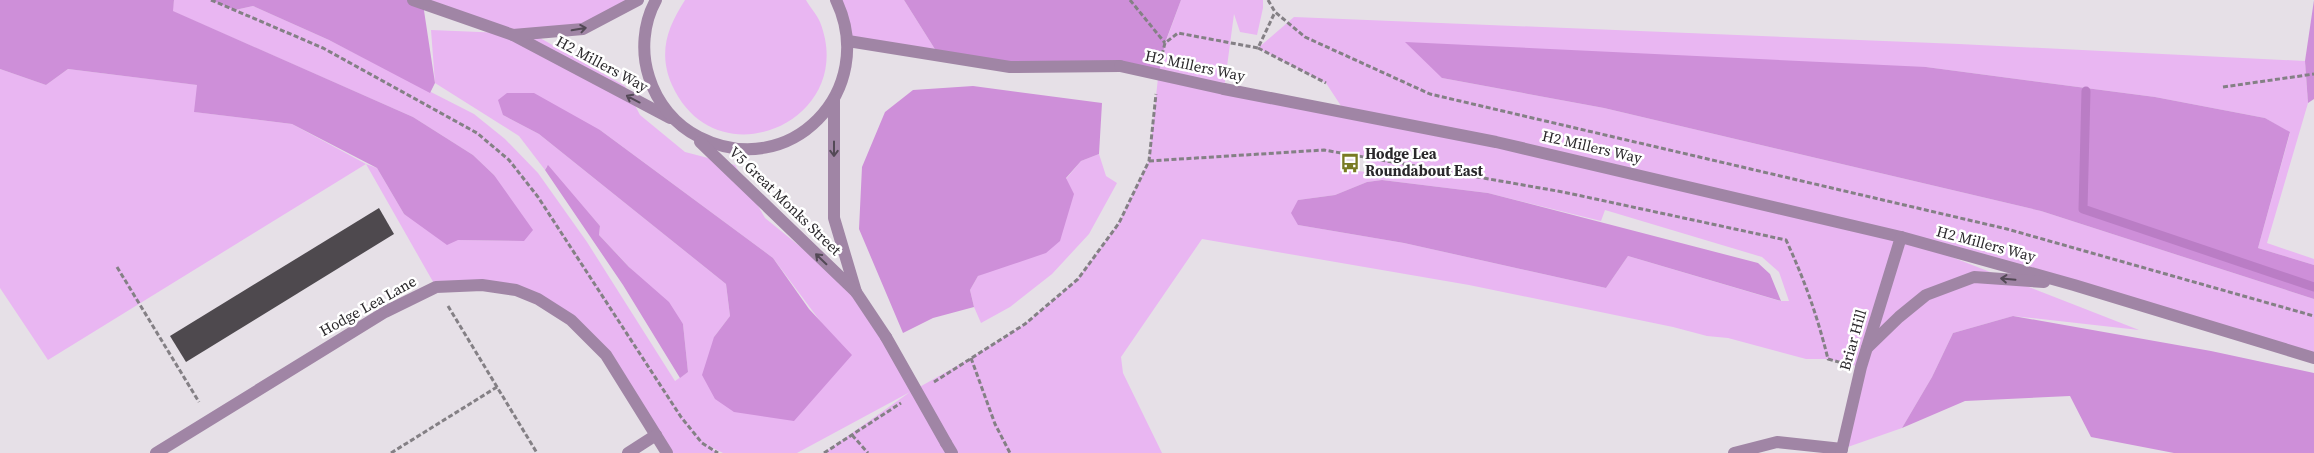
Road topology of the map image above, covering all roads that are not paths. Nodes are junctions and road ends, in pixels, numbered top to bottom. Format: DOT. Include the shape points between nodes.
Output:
graph roads {
  1 [pos="413,0"];
  2 [pos="638,0"];
  3 [pos="656,0"];
  4 [pos="836,0"];
  5 [pos="513,36"];
  6 [pos="848,41"];
  7 [pos="834,100"];
  8 [pos="676,122"];
  9 [pos="692,134"];
  10 [pos="1901,237"];
  11 [pos="2074,285"];
  12 [pos="856,292"];
  13 [pos="1867,348"];
  14 [pos="2314,358"];
  15 [pos="656,435"];
  16 [pos="949,448"];
  17 [pos="1842,451"];
  18 [pos="156,453"];
  19 [pos="628,453"];
  20 [pos="668,453"];
  21 [pos="1734,453"];
  1 -- 5 [label="street, H2 Millers Way"];
  5 -- 2 [label="street, H2 Millers Way, one-way" via="583,29"];
  3 -- 8 [label="street" via="647,24 646,66 662,106"];
  4 -- 6 [label="street"];
  8 -- 5 [label="street, H2 Millers Way, one-way"];
  6 -- 7 [label="street" via="845,72"];
  6 -- 10 [label="street, H2 Millers Way, bridge" via="1010,67 1120,66 1496,142"];
  7 -- 9 [label="street" via="820,119 781,144 735,149 712,144"];
  7 -- 12 [label="street, V5 Great Monks Street, one-way" via="834,218"];
  8 -- 9 [label="street"];
  12 -- 9 [label="street, V5 Great Monks Street, one-way"];
  10 -- 11 [label="street, H2 Millers Way"];
  10 -- 13 [label="street, Briar Hill"];
  11 -- 13 [label="street, one-way" via="1974,277 1926,295"];
  11 -- 14 [label="street, H2 Millers Way"];
  12 -- 16 [label="street, V5 Great Monks Street, bridge" via="886,337"];
  13 -- 17 [label="street, Briar Hill"];
  15 -- 18 [label="street, Hodge Lea Lane" via="606,355 571,320 538,299 516,290 482,285 436,287 385,312"];
  15 -- 19 [label="street"];
  15 -- 20 [label="street, Hodge Lea Lane"];
  17 -- 21 [label="street" via="1777,442"];
}
